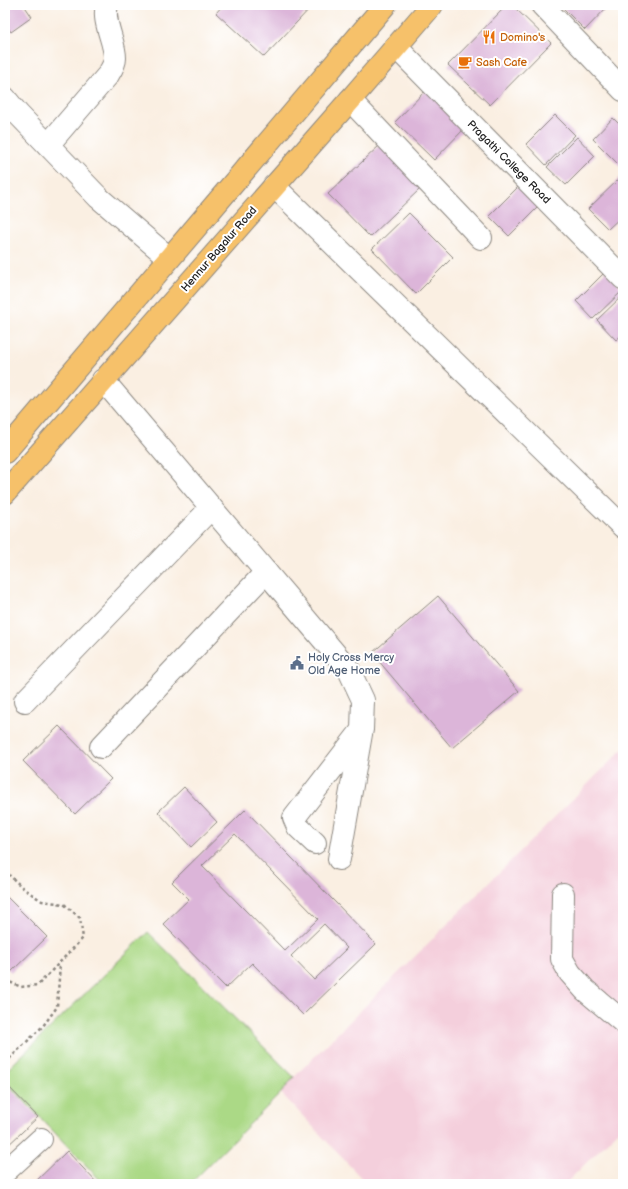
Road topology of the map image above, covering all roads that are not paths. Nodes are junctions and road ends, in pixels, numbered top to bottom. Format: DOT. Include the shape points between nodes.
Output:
graph roads {
  1 [pos="107,5"];
  2 [pos="385,5"];
  3 [pos="432,5"];
  4 [pos="542,5"];
  5 [pos="396,46"];
  6 [pos="623,90"];
  7 [pos="5,98"];
  8 [pos="350,100"];
  9 [pos="48,145"];
  10 [pos="274,186"];
  11 [pos="481,238"];
  12 [pos="169,258"];
  13 [pos="623,278"];
  14 [pos="103,380"];
  15 [pos="5,452"];
  16 [pos="5,493"];
  17 [pos="211,508"];
  18 [pos="623,527"];
  19 [pos="266,572"];
  20 [pos="25,701"];
  21 [pos="362,730"];
  22 [pos="101,747"];
  23 [pos="316,842"];
  24 [pos="339,859"];
  25 [pos="563,894"];
  26 [pos="623,1022"];
  27 [pos="41,1139"];
  28 [pos="5,1172"];
  1 -- 9 [label="street" via="107,24 115,58 113,67"];
  2 -- 12 [label="main road"];
  3 -- 5 [label="main road, Hennur Bagalur Road"];
  4 -- 6 [label="street"];
  5 -- 8 [label="main road, Hennur Bagalur Road"];
  5 -- 13 [label="street, Pragathi College Road"];
  7 -- 9 [label="street"];
  8 -- 10 [label="main road, Hennur Bagalur Road"];
  8 -- 11 [label="street"];
  9 -- 12 [label="street" via="99,198"];
  10 -- 14 [label="main road, Hennur Bagalur Road"];
  10 -- 18 [label="street"];
  12 -- 15 [label="main road"];
  14 -- 16 [label="main road, Hennur Bagalur Road"];
  14 -- 17 [label="street"];
  17 -- 19 [label="street"];
  17 -- 20 [label="street"];
  19 -- 21 [label="street" via="349,670 363,700"];
  19 -- 22 [label="street"];
  21 -- 23 [label="street" via="294,818 298,827"];
  21 -- 24 [label="street"];
  25 -- 26 [label="street" via="562,959 585,990"];
  27 -- 28 [label="street"];
}
